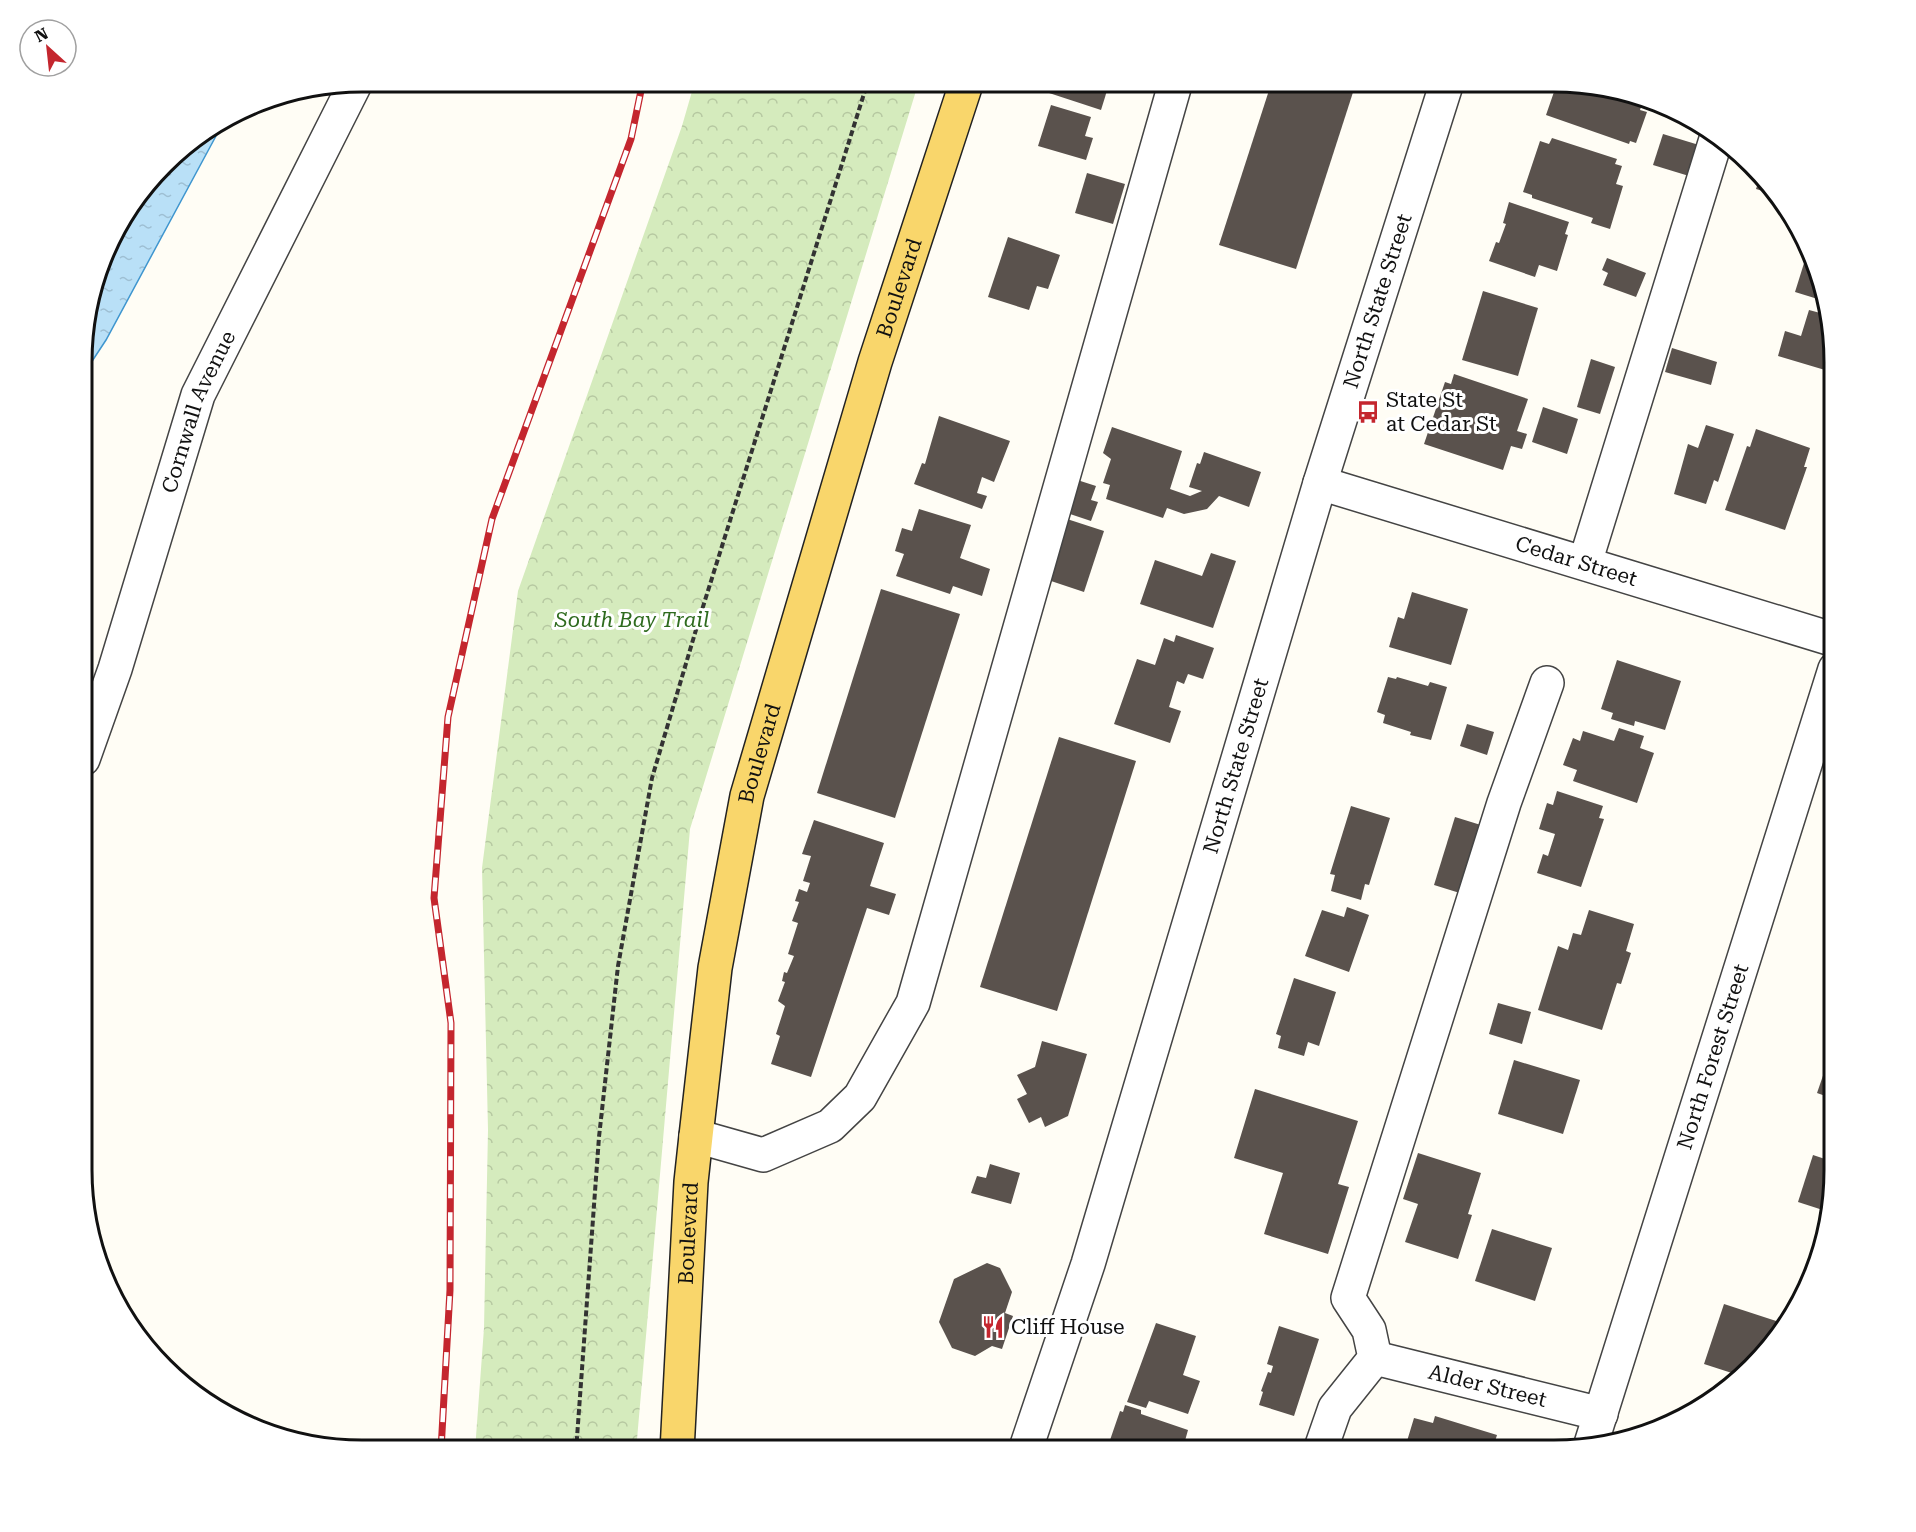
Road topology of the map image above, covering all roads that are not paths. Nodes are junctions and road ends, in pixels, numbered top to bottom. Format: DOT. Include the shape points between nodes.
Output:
graph roads {
  1 [pos="351,92"];
  2 [pos="963,92"];
  3 [pos="1173,92"];
  4 [pos="1444,92"];
  5 [pos="1715,144"];
  6 [pos="1320,483"];
  7 [pos="1585,563"];
  8 [pos="1825,637"];
  9 [pos="1546,683"];
  10 [pos="1825,701"];
  11 [pos="92,732"];
  12 [pos="696,1136"];
  13 [pos="1375,1358"];
  14 [pos="1596,1429"];
  15 [pos="678,1440"];
  16 [pos="1029,1440"];
  17 [pos="1324,1440"];
  1 -- 11 [label="street, Cornwall Avenue" via="198,395 115,669"];
  2 -- 12 [label="main road, Boulevard" via="874,362 747,796 714,968"];
  3 -- 12 [label="street" via="913,1003 860,1097 830,1126 763,1155"];
  4 -- 6 [label="street, North State Street"];
  5 -- 7 [label="street"];
  6 -- 7 [label="street, Cedar Street"];
  6 -- 16 [label="street, North State Street" via="1088,1264"];
  7 -- 8 [label="street, Cedar Street"];
  9 -- 13 [label="street" via="1503,803 1347,1298 1369,1330"];
  10 -- 14 [label="street, North Forest Street"];
  12 -- 15 [label="main road, Boulevard"];
  13 -- 14 [label="street, Alder Street"];
  13 -- 17 [label="street" via="1335,1408"];
}
